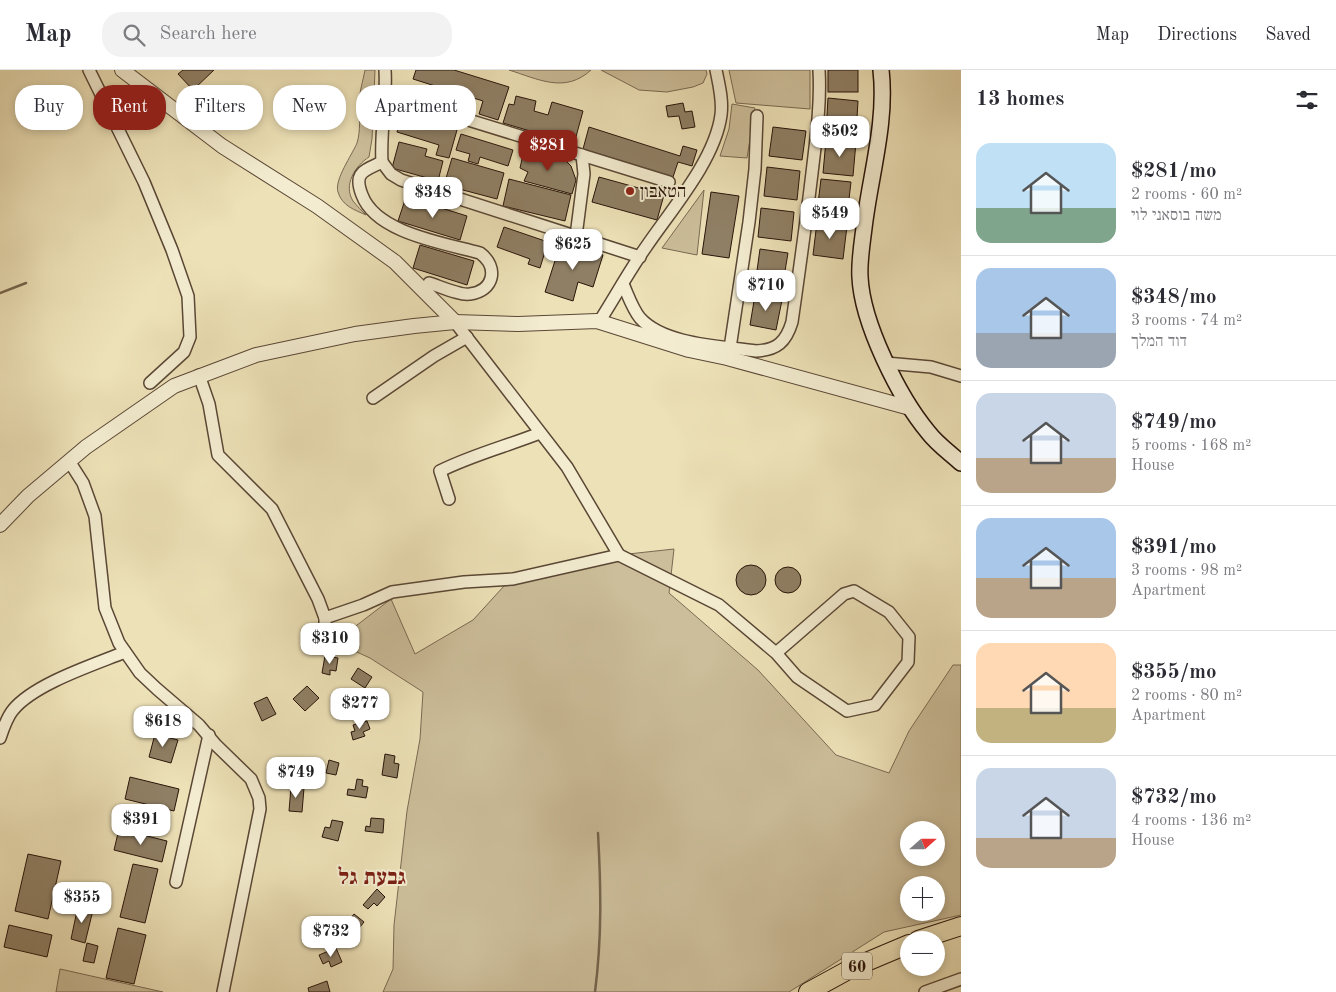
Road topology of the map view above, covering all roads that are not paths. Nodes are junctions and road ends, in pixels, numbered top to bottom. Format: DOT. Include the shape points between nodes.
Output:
graph roads {
  1 [pos="89,70"];
  2 [pos="122,70"];
  3 [pos="385,70"];
  4 [pos="716,70"];
  5 [pos="819,70"];
  6 [pos="881,70"];
  7 [pos="386,85"];
  8 [pos="757,116"];
  9 [pos="476,122"];
  10 [pos="383,130"];
  11 [pos="582,155"];
  12 [pos="382,162"];
  13 [pos="669,182"];
  14 [pos="576,236"];
  15 [pos="640,257"];
  16 [pos="429,283"];
  17 [pos="623,284"];
  18 [pos="455,322"];
  19 [pos="599,322"];
  20 [pos="467,337"];
  21 [pos="730,348"];
  22 [pos="886,363"];
  23 [pos="199,376"];
  24 [pos="961,376"];
  25 [pos="150,383"];
  26 [pos="373,398"];
  27 [pos="910,408"];
  28 [pos="540,433"];
  29 [pos="69,461"];
  30 [pos="961,464"];
  31 [pos="448,500"];
  32 [pos="0,525"];
  33 [pos="619,556"];
  34 [pos="325,618"];
  35 [pos="325,633"];
  36 [pos="125,652"];
  37 [pos="776,653"];
  38 [pos="208,735"];
  39 [pos="0,738"];
  40 [pos="176,882"];
  41 [pos="961,926"];
  42 [pos="945,931"];
  43 [pos="900,948"];
  44 [pos="961,979"];
  45 [pos="223,992"];
  46 [pos="808,992"];
  47 [pos="925,992"];
  1 -- 25 [label="street" via="144,182 188,296 190,337 184,352"];
  2 -- 18 [label="street" via="222,146 317,206 395,262"];
  3 -- 7 [label="street"];
  4 -- 15 [label="street" via="722,115 712,146 699,171"];
  5 -- 21 [label="street" via="817,135 792,322 788,334 776,346 764,351"];
  6 -- 22 [label="main road" via="880,132 863,229 860,277 866,311"];
  8 -- 21 [label="street" via="749,222"];
  9 -- 11 [label="street"];
  10 -- 12 [label="street"];
  11 -- 13 [label="street"];
  11 -- 14 [label="street" via="584,174"];
  12 -- 14 [label="street" via="391,174 401,180"];
  12 -- 16 [label="street" via="362,172 357,182 364,201 372,211 382,220 406,231 480,253 492,266 490,281 484,288 468,295"];
  14 -- 15 [label="street"];
  15 -- 17 [label="street"];
  17 -- 19 [label="street"];
  17 -- 21 [label="street" via="640,318 660,333"];
  18 -- 19 [label="street"];
  18 -- 20 [label="street"];
  18 -- 23 [label="street" via="404,327 256,355"];
  19 -- 27 [label="street" via="689,350"];
  20 -- 26 [label="street"];
  20 -- 28 [label="street"];
  22 -- 24 [label="street" via="931,367"];
  22 -- 27 [label="main road"];
  23 -- 29 [label="street" via="174,386"];
  23 -- 34 [label="street" via="209,404 218,455 272,509"];
  27 -- 30 [label="main road" via="929,433"];
  28 -- 31 [label="street" via="440,471"];
  28 -- 33 [label="street" via="567,467"];
  29 -- 32 [label="street"];
  29 -- 36 [label="street" via="83,482 96,516 105,608"];
  33 -- 34 [label="street" via="513,579 392,592"];
  33 -- 37 [label="street" via="719,605"];
  34 -- 35 [label="street"];
  36 -- 38 [label="street" via="146,679"];
  36 -- 39 [label="street" via="48,685 24,699 12,711"];
  37 -- 37 [label="street" via="844,594 854,591 888,612 908,637 908,662 875,705 847,711 797,677"];
  38 -- 40 [label="street"];
  38 -- 45 [label="street" via="251,779 260,809"];
  41 -- 42 [label="highway"];
  43 -- 46 [label="highway, 60" via="852,968"];
  44 -- 47 [label="street"];
}
